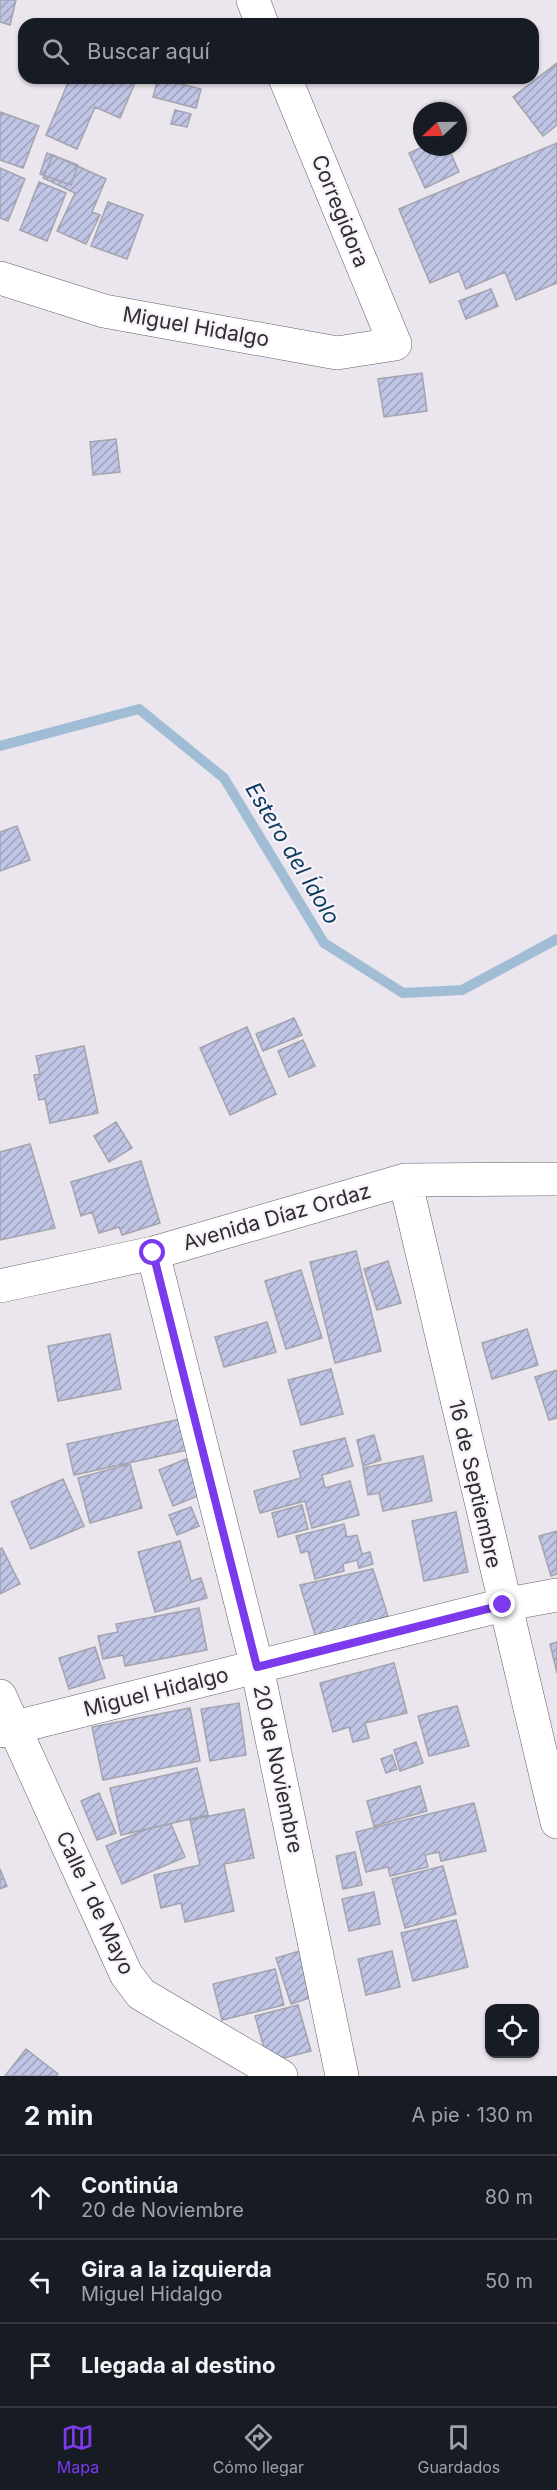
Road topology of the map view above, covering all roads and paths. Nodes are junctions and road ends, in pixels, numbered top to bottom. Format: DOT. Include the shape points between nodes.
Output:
graph roads {
  1 [pos="252,0"];
  2 [pos="260,18"];
  3 [pos="287,84"];
  4 [pos="0,278"];
  5 [pos="395,344"];
  6 [pos="557,1179"];
  7 [pos="405,1180"];
  8 [pos="153,1253"];
  9 [pos="0,1286"];
  10 [pos="557,1595"];
  11 [pos="503,1605"];
  12 [pos="257,1667"];
  13 [pos="0,1696"];
  14 [pos="7,1729"];
  15 [pos="557,1822"];
  16 [pos="281,2076"];
  17 [pos="342,2076"];
  1 -- 2 [label="street"];
  3 -- 5 [label="street, Corregidora"];
  4 -- 5 [label="street, Miguel Hidalgo" via="104,311 337,353"];
  6 -- 7 [label="street, Avenida Díaz Ordaz"];
  7 -- 8 [label="street, Avenida Díaz Ordaz"];
  7 -- 11 [label="street, 16 de Septiembre"];
  8 -- 9 [label="street, Avenida Díaz Ordaz"];
  8 -- 12 [label="street, 20 de Noviembre"];
  10 -- 11 [label="street, Miguel Hidalgo"];
  11 -- 12 [label="street, Miguel Hidalgo"];
  11 -- 15 [label="street, 16 de Septiembre"];
  12 -- 14 [label="street, Miguel Hidalgo"];
  12 -- 17 [label="street, 20 de Noviembre"];
  13 -- 14 [label="street, Calle 1 de Mayo"];
  14 -- 16 [label="street, Calle 1 de Mayo" via="126,1974 141,1994"];
}
